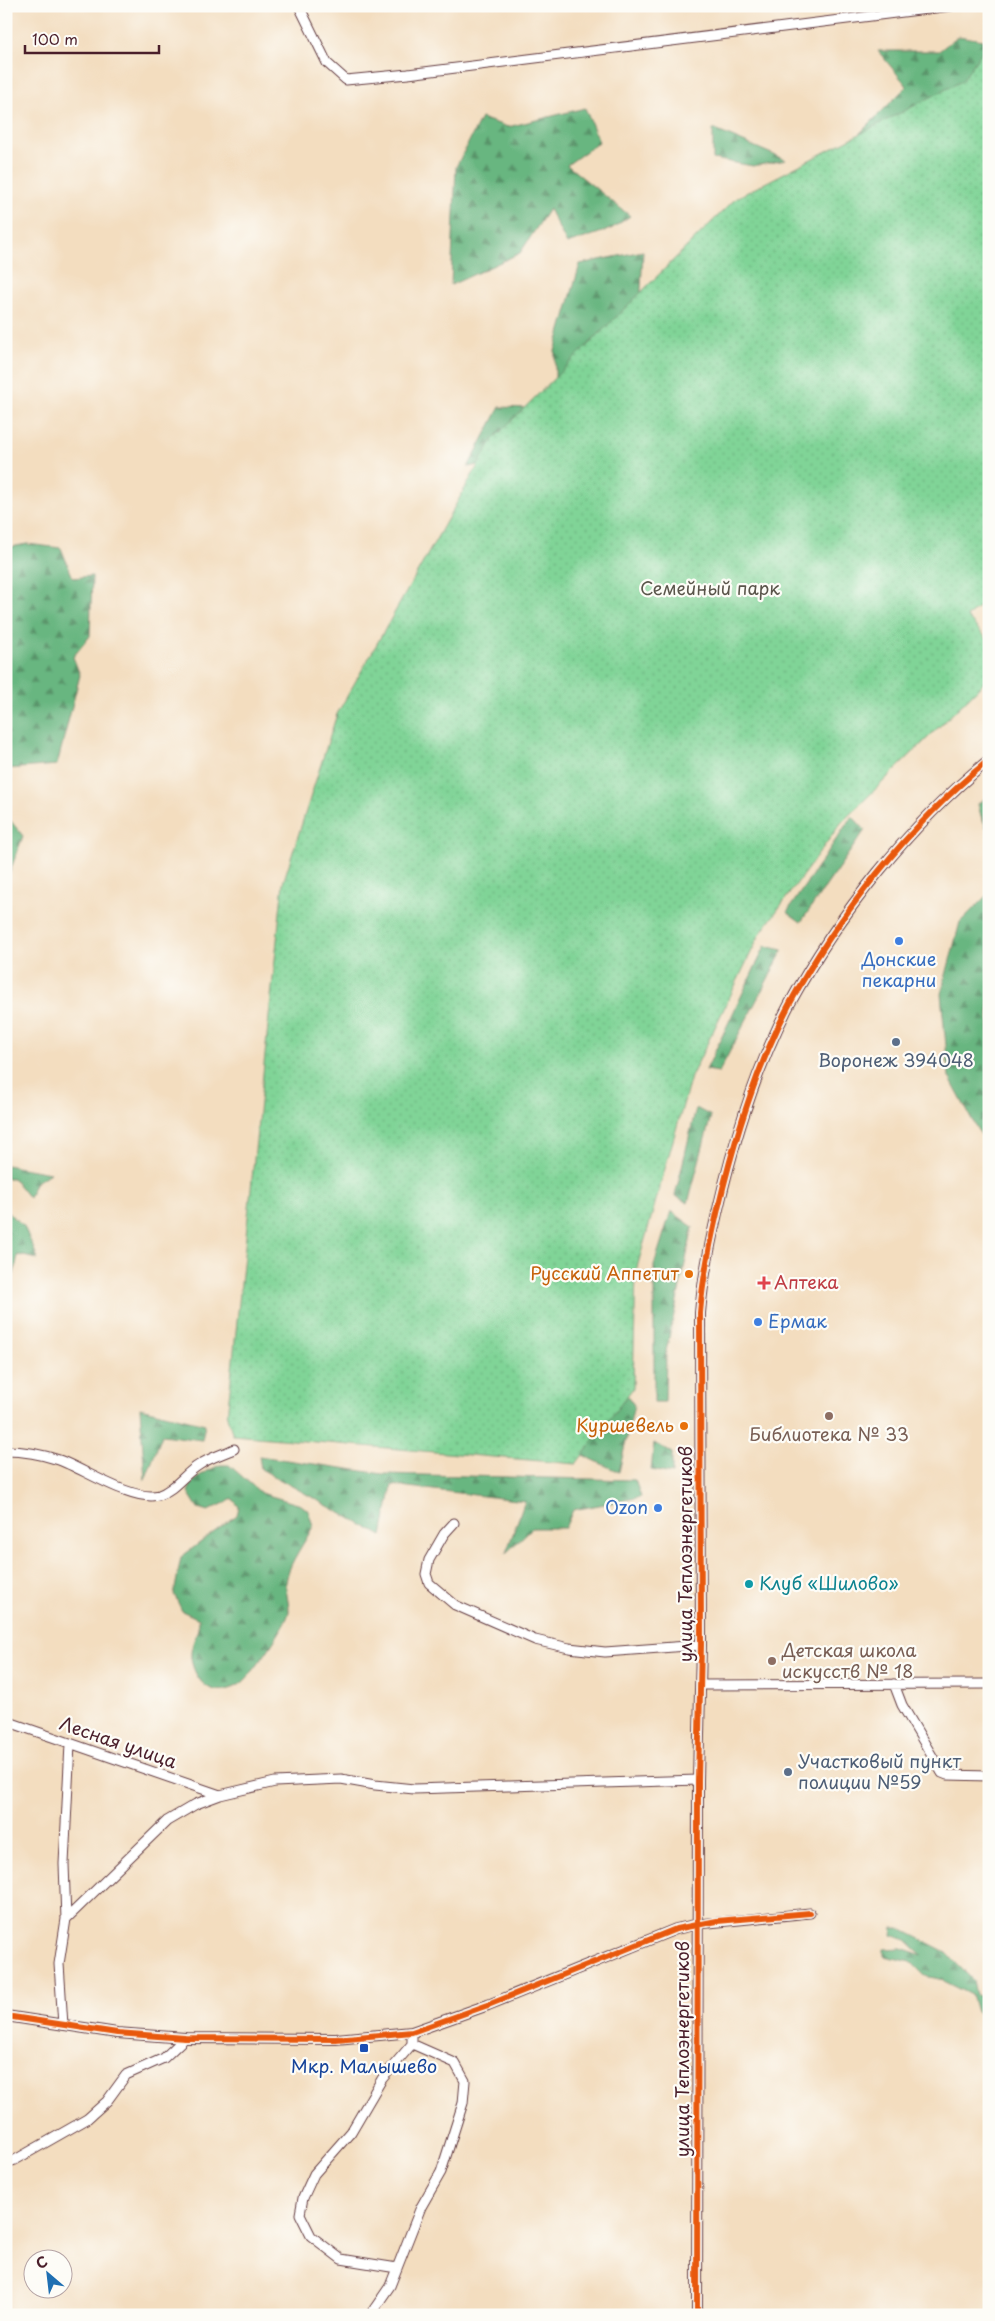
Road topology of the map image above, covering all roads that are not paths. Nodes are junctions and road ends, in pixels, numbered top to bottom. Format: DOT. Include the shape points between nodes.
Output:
graph roads {
  1 [pos="299,6"];
  2 [pos="951,6"];
  3 [pos="989,760"];
  4 [pos="234,1449"];
  5 [pos="6,1451"];
  6 [pos="454,1523"];
  7 [pos="701,1645"];
  8 [pos="894,1684"];
  9 [pos="989,1684"];
  10 [pos="701,1685"];
  11 [pos="6,1721"];
  12 [pos="70,1744"];
  13 [pos="989,1776"];
  14 [pos="698,1780"];
  15 [pos="220,1795"];
  16 [pos="810,1913"];
  17 [pos="66,1919"];
  18 [pos="699,1924"];
  19 [pos="6,2016"];
  20 [pos="63,2025"];
  21 [pos="412,2032"];
  22 [pos="186,2038"];
  23 [pos="412,2044"];
  24 [pos="6,2163"];
  25 [pos="397,2268"];
  26 [pos="370,2315"];
  27 [pos="696,2315"];
  1 -- 2 [label="street" via="327,63 346,80"];
  3 -- 7 [label="street, улица Теплоэнергетиков" via="910,835 842,921 790,1005 770,1045 736,1141 703,1274 700,1313"];
  4 -- 5 [label="street" via="198,1465 159,1495 141,1495 35,1453"];
  6 -- 7 [label="street" via="429,1560 426,1574 429,1583 454,1605 536,1640 569,1648 604,1652"];
  7 -- 10 [label="street, улица Теплоэнергетиков"];
  8 -- 9 [label="street, улица Теплоэнергетиков"];
  8 -- 10 [label="street, улица Теплоэнергетиков"];
  8 -- 13 [label="street" via="902,1705 942,1773 947,1776"];
  10 -- 14 [label="street, улица Теплоэнергетиков"];
  11 -- 12 [label="street, Лесная улица"];
  12 -- 15 [label="street, Лесная улица"];
  12 -- 17 [label="street" via="64,1864"];
  14 -- 15 [label="street" via="414,1788 340,1779 275,1782"];
  14 -- 18 [label="street, улица Теплоэнергетиков"];
  15 -- 17 [label="street" via="167,1821"];
  16 -- 18 [label="street"];
  17 -- 20 [label="street" via="59,1964"];
  18 -- 21 [label="street" via="676,1929"];
  18 -- 27 [label="street, улица Теплоэнергетиков"];
  19 -- 20 [label="street"];
  20 -- 22 [label="street"];
  21 -- 22 [label="street" via="336,2039"];
  21 -- 23 [label="street"];
  22 -- 24 [label="street" via="164,2058 126,2075 107,2101 87,2119"];
  23 -- 25 [label="street" via="455,2062 465,2081 463,2103 441,2172 421,2207"];
  23 -- 25 [label="street" via="382,2079 351,2132 314,2174 300,2214 311,2236 341,2259"];
  25 -- 26 [label="street" via="390,2286"];
}
